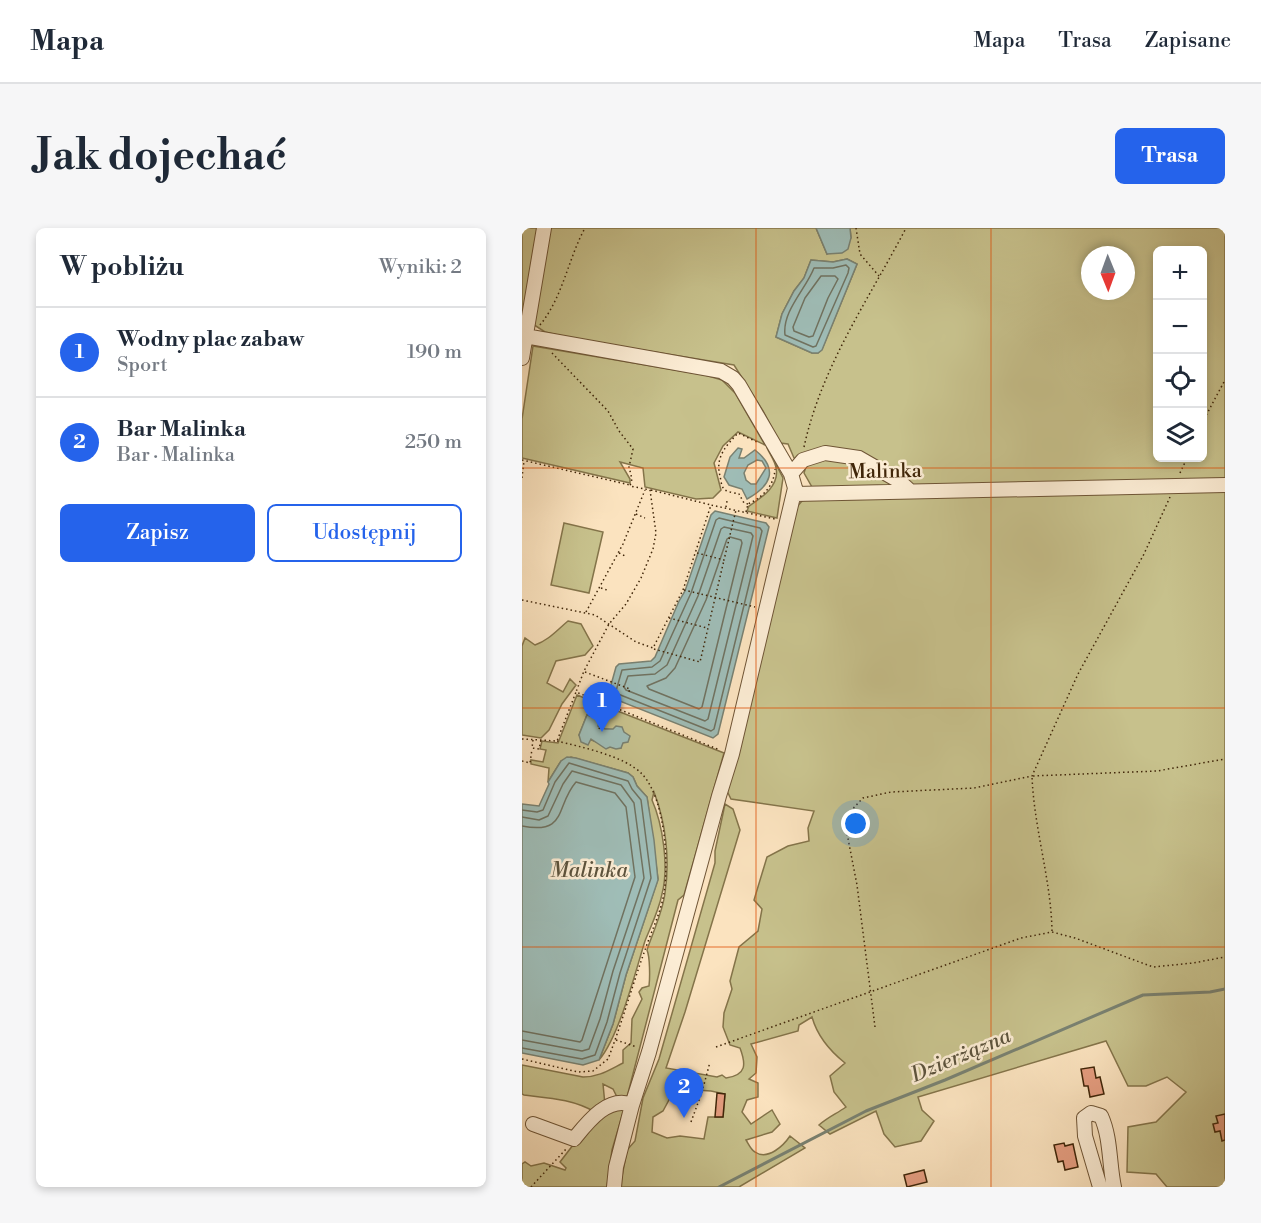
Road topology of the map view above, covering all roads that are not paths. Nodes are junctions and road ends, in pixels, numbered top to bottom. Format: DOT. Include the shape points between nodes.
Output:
graph roads {
  1 [pos="544,228"];
  2 [pos="526,305"];
  3 [pos="525,336"];
  4 [pos="522,358"];
  5 [pos="791,474"];
  6 [pos="1225,485"];
  7 [pos="910,491"];
  8 [pos="795,494"];
  9 [pos="632,1105"];
  10 [pos="533,1124"];
  11 [pos="614,1187"];
  12 [pos="1100,1187"];
  13 [pos="1114,1187"];
  1 -- 2 [label="street"];
  2 -- 3 [label="street"];
  3 -- 4 [label="street"];
  3 -- 5 [label="street" via="721,371 739,385"];
  5 -- 7 [label="street" via="803,460 825,453 859,458 899,480"];
  5 -- 8 [label="street"];
  6 -- 7 [label="street, Malinka"];
  7 -- 8 [label="street, Malinka"];
  8 -- 9 [label="street" via="726,750 719,796"];
  9 -- 10 [label="street" via="607,1107 574,1139"];
  9 -- 11 [label="street"];
  12 -- 13 [label="street" via="1086,1136 1084,1118 1091,1113 1101,1116 1106,1128"];
}
